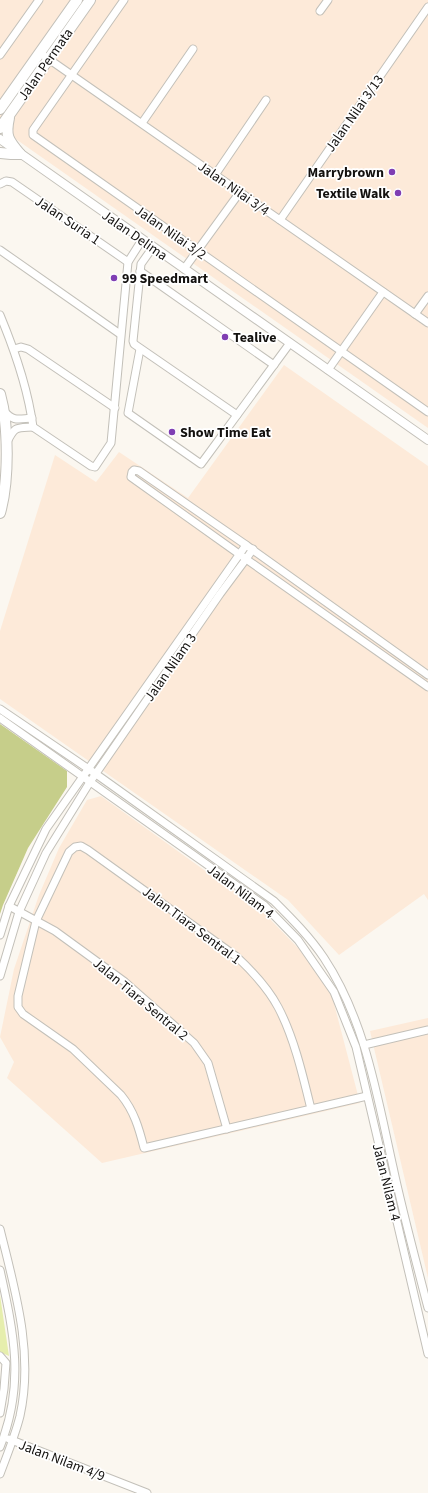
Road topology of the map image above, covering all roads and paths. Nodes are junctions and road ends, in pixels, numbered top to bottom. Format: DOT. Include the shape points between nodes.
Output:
graph roads {
  1 [pos="39,0"];
  2 [pos="77,0"];
  3 [pos="90,0"];
  4 [pos="124,0"];
  5 [pos="328,0"];
  6 [pos="428,7"];
  7 [pos="320,11"];
  8 [pos="193,49"];
  9 [pos="40,52"];
  10 [pos="0,55"];
  11 [pos="49,59"];
  12 [pos="72,74"];
  13 [pos="266,100"];
  14 [pos="0,108"];
  15 [pos="9,114"];
  16 [pos="142,123"];
  17 [pos="0,128"];
  18 [pos="0,139"];
  19 [pos="0,153"];
  20 [pos="20,154"];
  21 [pos="215,174"];
  22 [pos="3,182"];
  23 [pos="240,192"];
  24 [pos="280,220"];
  25 [pos="142,240"];
  26 [pos="153,247"];
  27 [pos="0,250"];
  28 [pos="198,251"];
  29 [pos="128,262"];
  30 [pos="184,269"];
  31 [pos="140,272"];
  32 [pos="383,292"];
  33 [pos="428,296"];
  34 [pos="415,314"];
  35 [pos="0,315"];
  36 [pos="428,324"];
  37 [pos="120,334"];
  38 [pos="290,343"];
  39 [pos="14,349"];
  40 [pos="140,349"];
  41 [pos="341,351"];
  42 [pos="274,365"];
  43 [pos="328,370"];
  44 [pos="0,394"];
  45 [pos="115,408"];
  46 [pos="4,411"];
  47 [pos="428,412"];
  48 [pos="237,415"];
  49 [pos="32,418"];
  50 [pos="33,427"];
  51 [pos="428,440"];
  52 [pos="6,443"];
  53 [pos="2,490"];
  54 [pos="0,513"];
  55 [pos="246,545"];
  56 [pos="253,549"];
  57 [pos="239,554"];
  58 [pos="246,559"];
  59 [pos="428,675"];
  60 [pos="428,687"];
  61 [pos="0,709"];
  62 [pos="0,718"];
  63 [pos="89,769"];
  64 [pos="96,774"];
  65 [pos="83,777"];
  66 [pos="90,782"];
  67 [pos="9,906"];
  68 [pos="20,912"];
  69 [pos="36,920"];
  70 [pos="0,935"];
  71 [pos="0,976"];
  72 [pos="428,1030"];
  73 [pos="364,1045"];
  74 [pos="367,1096"];
  75 [pos="311,1109"];
  76 [pos="227,1129"];
  77 [pos="0,1229"];
  78 [pos="0,1270"];
  79 [pos="428,1308"];
  80 [pos="428,1354"];
  81 [pos="0,1356"];
  82 [pos="0,1413"];
  83 [pos="8,1425"];
  84 [pos="0,1428"];
  85 [pos="2,1437"];
  86 [pos="13,1440"];
  87 [pos="0,1448"];
  88 [pos="0,1474"];
  89 [pos="147,1493"];
  1 -- 10 [label="street"];
  2 -- 9 [label="main road, Jalan Permata"];
  3 -- 11 [label="main road, Jalan Permata"];
  4 -- 12 [label="street"];
  5 -- 7 [label="street"];
  6 -- 24 [label="street, Jalan Nilai 3/13"];
  8 -- 16 [label="street"];
  9 -- 11 [label="street, Jalan Nilai 3/4"];
  9 -- 14 [label="main road, Jalan Permata"];
  11 -- 12 [label="street, Jalan Nilai 3/4"];
  11 -- 15 [label="main road, Jalan Permata"];
  12 -- 16 [label="street, Jalan Nilai 3/4"];
  12 -- 28 [label="street, Jalan Nilai 3/2" via="33,130 33,135"];
  13 -- 21 [label="street"];
  15 -- 17 [label="main road, Jalan Permata"];
  15 -- 20 [label="main road" via="7,135"];
  16 -- 21 [label="street, Jalan Nilai 3/4"];
  18 -- 20 [label="street, Jalan Delima"];
  19 -- 20 [label="main road"];
  20 -- 25 [label="street, Jalan Delima"];
  21 -- 23 [label="street, Jalan Nilai 3/4"];
  22 -- 29 [label="street, Jalan Suria 1" via="12,182"];
  23 -- 24 [label="street, Jalan Nilai 3/4"];
  23 -- 28 [label="street"];
  24 -- 32 [label="street, Jalan Nilai 3/4"];
  25 -- 26 [label="street, Jalan Delima"];
  25 -- 29 [label="street"];
  26 -- 30 [label="street, Jalan Delima"];
  26 -- 31 [label="street" via="142,262"];
  27 -- 37 [label="street"];
  28 -- 30 [label="street"];
  28 -- 41 [label="street, Jalan Nilai 3/2"];
  29 -- 37 [label="street"];
  30 -- 38 [label="street, Jalan Delima"];
  31 -- 40 [label="street" via="133,341"];
  31 -- 42 [label="street"];
  32 -- 34 [label="street, Jalan Nilai 3/4"];
  32 -- 41 [label="street"];
  33 -- 34 [label="street"];
  34 -- 36 [label="street, Jalan Nilai 3/4"];
  35 -- 39 [label="street"];
  37 -- 45 [label="street"];
  38 -- 42 [label="street"];
  38 -- 43 [label="street, Jalan Delima"];
  39 -- 45 [label="street" via="28,349"];
  39 -- 49 [label="street"];
  40 -- 48 [label="street"];
  40 -- 48 [label="street" via="128,413 202,464"];
  41 -- 43 [label="street"];
  41 -- 47 [label="street, Jalan Nilai 3/2"];
  42 -- 48 [label="street"];
  43 -- 51 [label="street, Jalan Delima"];
  44 -- 46 [label="main road"];
  45 -- 50 [label="street" via="111,443 95,467"];
  46 -- 49 [label="street" via="12,419"];
  46 -- 52 [label="main road"];
  49 -- 50 [label="street"];
  50 -- 52 [label="street" via="14,430"];
  52 -- 53 [label="main road"];
  53 -- 54 [label="main road"];
  55 -- 56 [label="street"];
  55 -- 57 [label="street, Jalan Nilam 3"];
  55 -- 57 [label="street" via="138,471 132,472 131,476"];
  56 -- 58 [label="street, Jalan Nilam 3"];
  56 -- 59 [label="street"];
  57 -- 58 [label="street"];
  57 -- 63 [label="street, Jalan Nilam 3"];
  58 -- 60 [label="street"];
  58 -- 64 [label="street, Jalan Nilam 3"];
  61 -- 63 [label="street, Jalan Nilam 4"];
  62 -- 65 [label="street, Jalan Nilam 4"];
  63 -- 64 [label="street, Jalan Nilam 4"];
  63 -- 65 [label="street, Jalan Nilam 3"];
  64 -- 66 [label="street, Jalan Nilam 3"];
  64 -- 73 [label="street, Jalan Nilam 4" via="274,901 295,922 324,958 337,981 353,1013"];
  65 -- 66 [label="street, Jalan Nilam 4"];
  65 -- 67 [label="street, Jalan Nilam 3" via="46,829"];
  66 -- 68 [label="street, Jalan Nilam 3" via="46,853"];
  66 -- 74 [label="street, Jalan Nilam 4" via="264,905 298,940 334,992 356,1047"];
  67 -- 68 [label="street, Jalan Tiara Sentral 2"];
  67 -- 70 [label="street, Jalan Nilam 3"];
  68 -- 69 [label="street, Jalan Tiara Sentral 2"];
  68 -- 71 [label="street, Jalan Nilam 3"];
  69 -- 75 [label="street, Jalan Tiara Sentral 1" via="71,848 78,846 88,850 176,912 237,958 258,978 286,1023"];
  69 -- 76 [label="street, Jalan Tiara Sentral 2" via="125,982 194,1043 208,1063"];
  69 -- 76 [label="street" via="18,996 18,1006 23,1014 73,1049 121,1095 133,1113 144,1148"];
  72 -- 73 [label="street"];
  73 -- 79 [label="street, Jalan Nilam 4"];
  74 -- 75 [label="street"];
  74 -- 80 [label="street, Jalan Nilam 4"];
  75 -- 76 [label="street"];
  77 -- 86 [label="street" via="23,1337 23,1393"];
  78 -- 83 [label="street" via="14,1338 16,1365 12,1411"];
  81 -- 82 [label="street" via="6,1362"];
  83 -- 84 [label="street"];
  83 -- 85 [label="street"];
  85 -- 86 [label="street, Jalan Nilam 4/9"];
  85 -- 87 [label="street"];
  86 -- 88 [label="street"];
  86 -- 89 [label="street, Jalan Nilam 4/9"];
}
